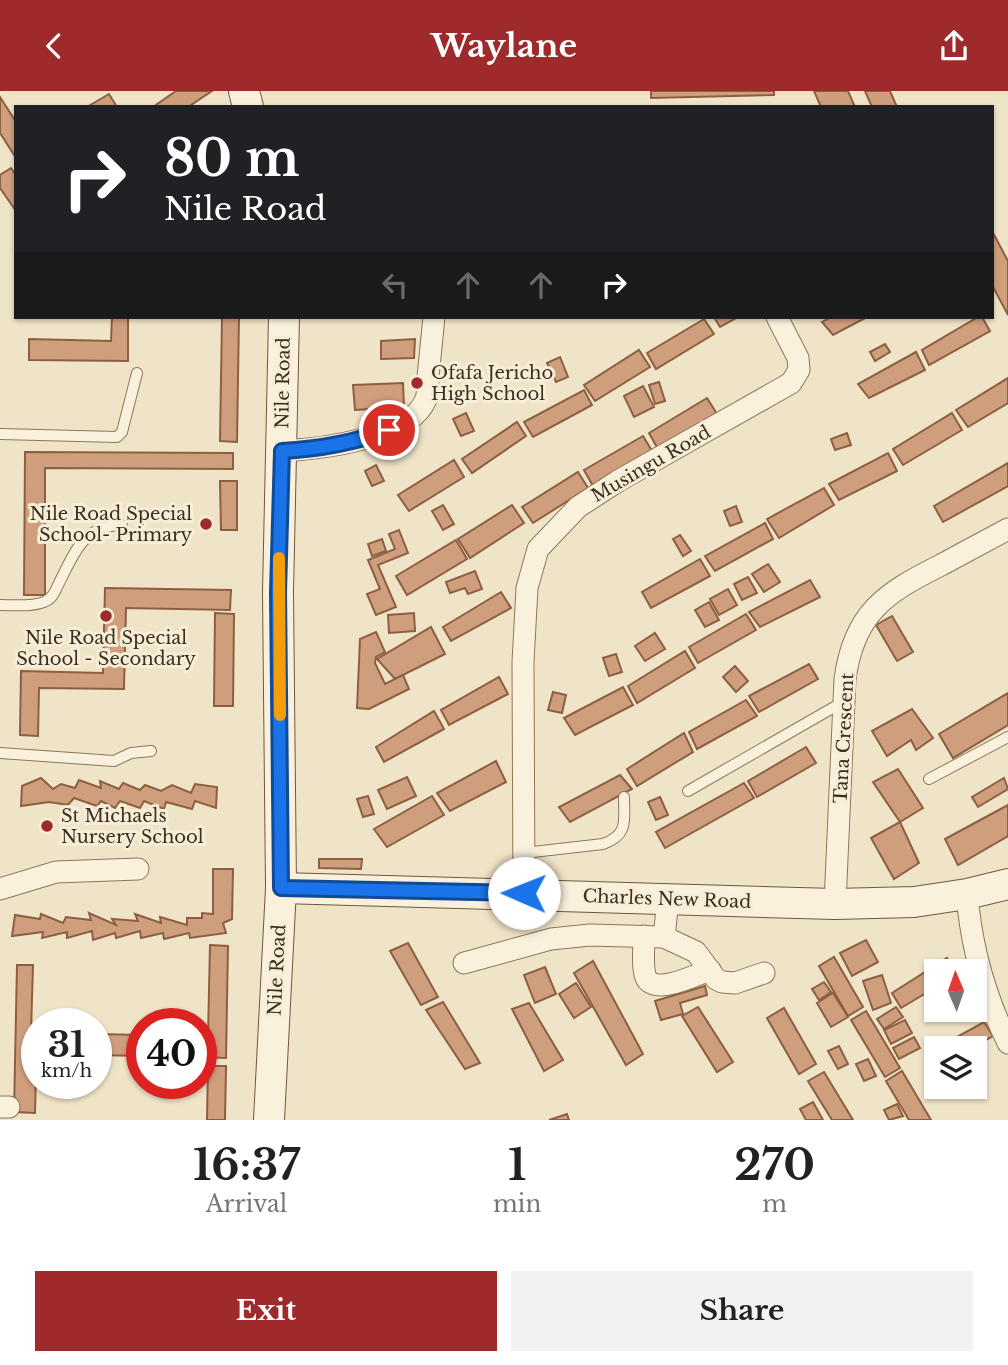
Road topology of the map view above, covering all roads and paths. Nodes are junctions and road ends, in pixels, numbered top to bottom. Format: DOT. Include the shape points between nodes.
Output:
graph roads {
  1 [pos="284,319"];
  2 [pos="434,319"];
  3 [pos="778,319"];
  4 [pos="137,373"];
  5 [pos="0,434"];
  6 [pos="282,451"];
  7 [pos="122,525"];
  8 [pos="1008,529"];
  9 [pos="0,605"];
  10 [pos="845,700"];
  11 [pos="1008,737"];
  12 [pos="151,751"];
  13 [pos="0,753"];
  14 [pos="929,779"];
  15 [pos="688,792"];
  16 [pos="624,797"];
  17 [pos="524,853"];
  18 [pos="138,869"];
  19 [pos="1008,884"];
  20 [pos="0,888"];
  21 [pos="281,888"];
  22 [pos="524,893"];
  23 [pos="967,894"];
  24 [pos="668,900"];
  25 [pos="835,904"];
  26 [pos="654,937"];
  27 [pos="464,963"];
  28 [pos="710,970"];
  29 [pos="764,973"];
  30 [pos="1008,1043"];
  31 [pos="269,1120"];
  1 -- 6 [label="street, Nile Road"];
  2 -- 6 [label="street" via="426,399 412,416 360,440"];
  3 -- 17 [label="street, Musingu Road" via="798,358 799,370 791,383 578,507 538,549 527,588 524,650"];
  4 -- 5 [label="lane" via="117,437"];
  6 -- 21 [label="street, Nile Road" via="278,592"];
  7 -- 9 [label="lane" via="106,526 86,538 45,602"];
  8 -- 10 [label="street, Tana Crescent" via="902,585 877,605 849,654"];
  10 -- 15 [label="lane"];
  10 -- 25 [label="street, Tana Crescent"];
  11 -- 14 [label="lane"];
  12 -- 13 [label="lane" via="114,761"];
  16 -- 17 [label="lane" via="623,829 612,841"];
  17 -- 22 [label="street, Musingu Road"];
  18 -- 20 [label="street" via="56,872"];
  19 -- 23 [label="street, Charles New Road"];
  21 -- 22 [label="street, Charles New Road"];
  21 -- 31 [label="street, Nile Road"];
  22 -- 24 [label="street, Charles New Road"];
  23 -- 25 [label="street, Charles New Road" via="914,902"];
  23 -- 30 [label="street" via="977,960"];
  24 -- 25 [label="street, Charles New Road"];
  24 -- 26 [label="street"];
  26 -- 27 [label="street" via="551,939"];
  26 -- 28 [label="street" via="696,952"];
  26 -- 28 [label="street" via="645,975 648,983 674,983"];
  28 -- 29 [label="street" via="716,979 735,983"];
}
